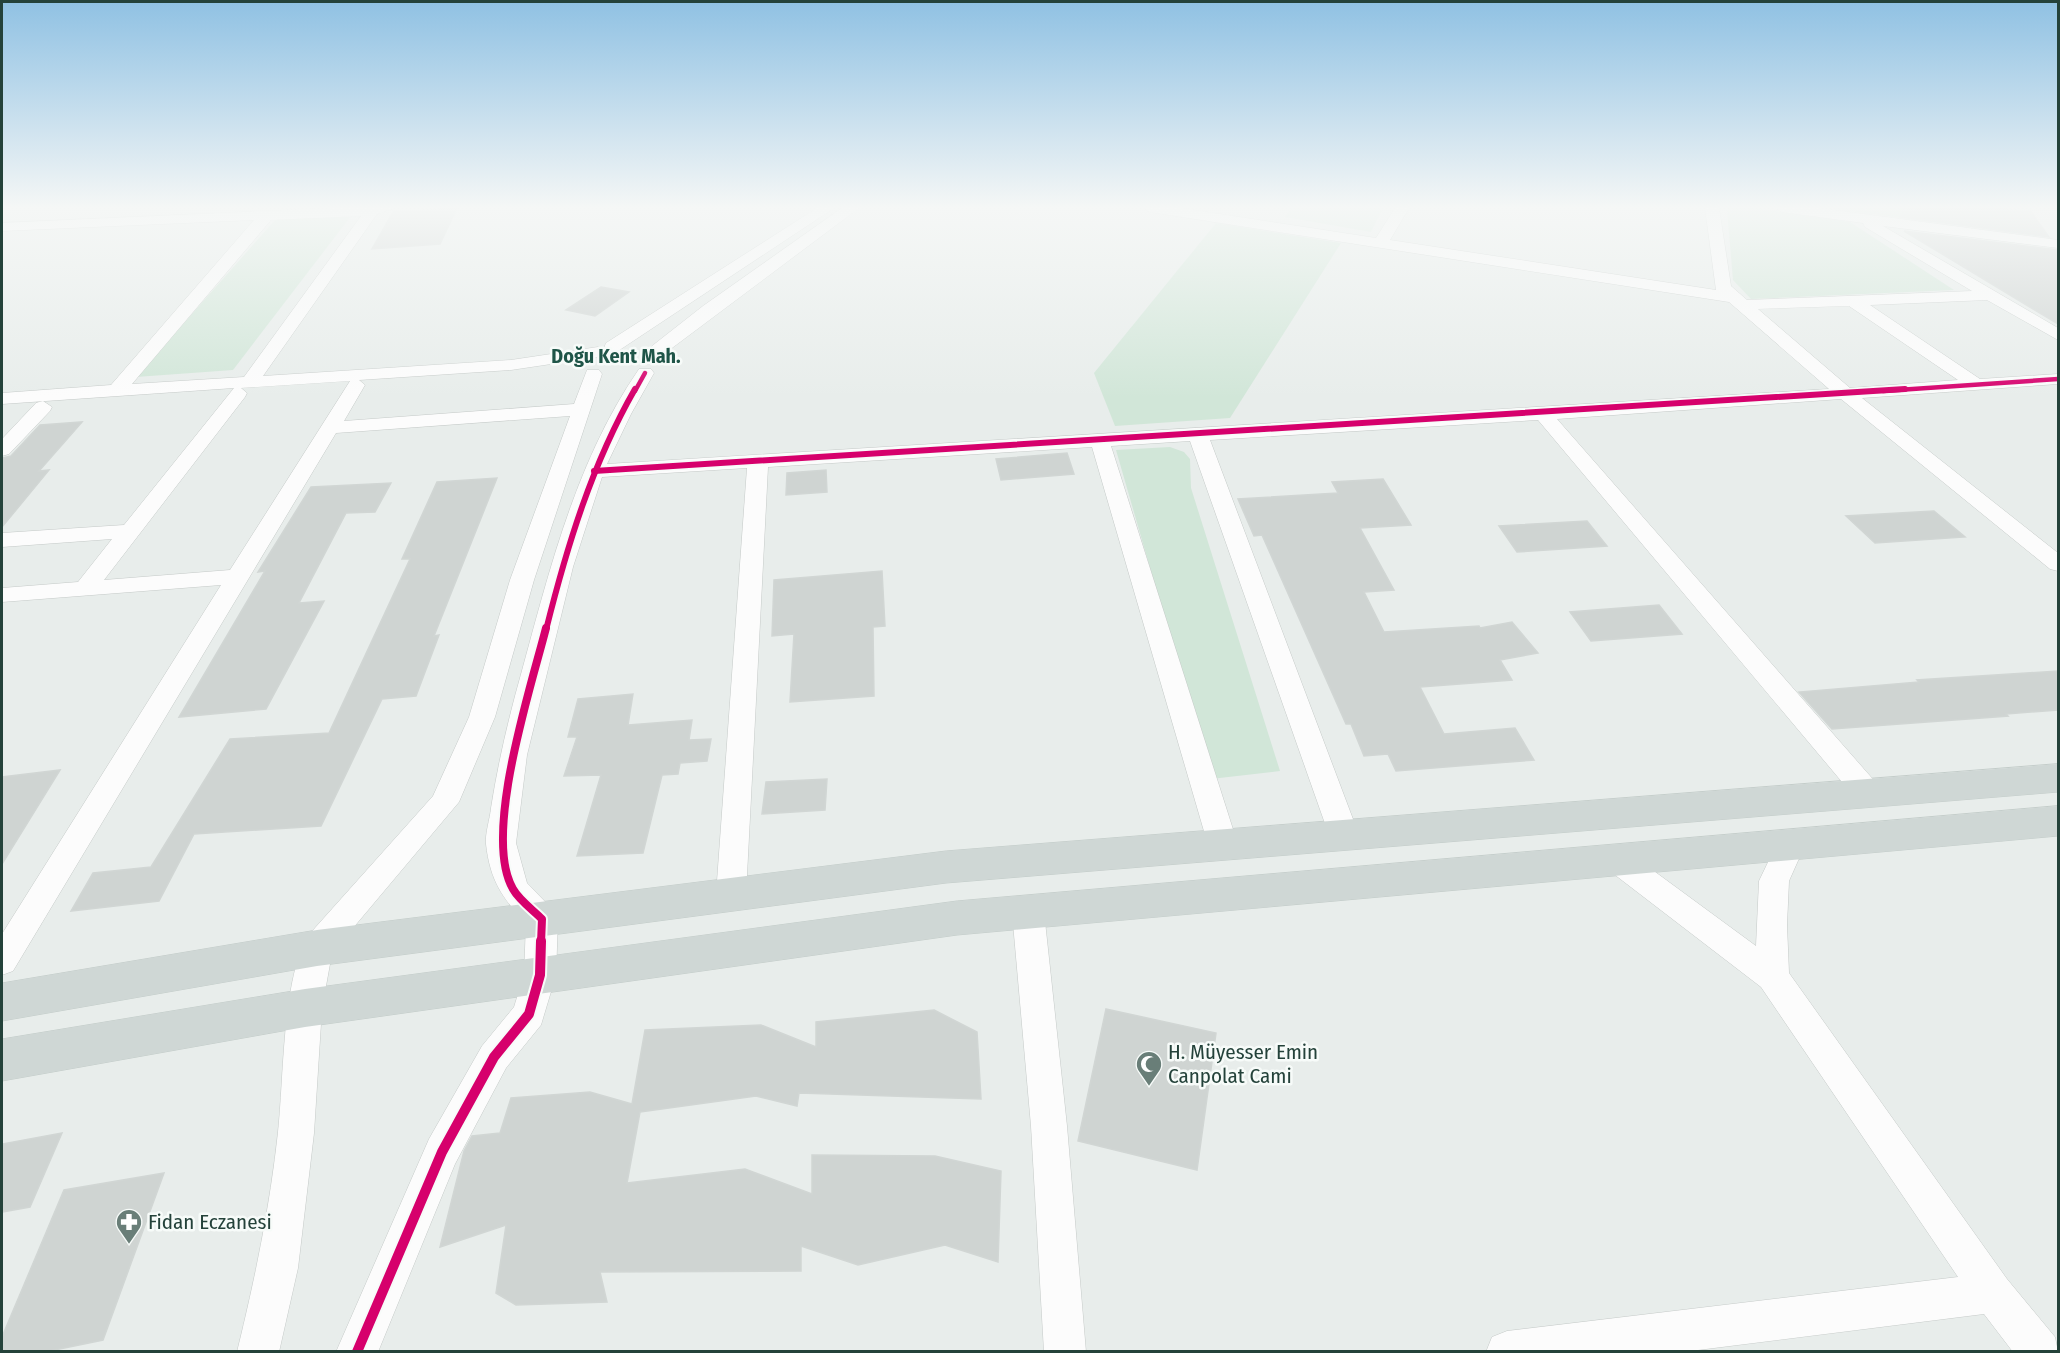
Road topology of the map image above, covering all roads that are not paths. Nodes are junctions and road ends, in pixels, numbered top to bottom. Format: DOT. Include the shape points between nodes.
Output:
graph roads {
  1 [pos="219,271"];
  2 [pos="332,271"];
  3 [pos="741,271"];
  4 [pos="763,271"];
  5 [pos="1555,271"];
  6 [pos="1721,271"];
  7 [pos="1948,271"];
  8 [pos="1987,295"];
  9 [pos="1740,301"];
  10 [pos="1853,301"];
  11 [pos="2058,335"];
  12 [pos="658,351"];
  13 [pos="610,368"];
  14 [pos="2058,379"];
  15 [pos="356,385"];
  16 [pos="1977,385"];
  17 [pos="243,388"];
  18 [pos="117,390"];
  19 [pos="1846,394"];
  20 [pos="2,398"];
  21 [pos="43,407"];
  22 [pos="582,409"];
  23 [pos="2,410"];
  24 [pos="1543,414"];
  25 [pos="329,428"];
  26 [pos="1198,435"];
  27 [pos="1100,442"];
  28 [pos="2,450"];
  29 [pos="758,462"];
  30 [pos="594,471"];
  31 [pos="130,531"];
  32 [pos="2,540"];
  33 [pos="2058,564"];
  34 [pos="236,577"];
  35 [pos="85,589"];
  36 [pos="2,595"];
  37 [pos="2058,778"];
  38 [pos="1868,793"];
  39 [pos="2058,821"];
  40 [pos="1344,835"];
  41 [pos="1222,845"];
  42 [pos="1790,845"];
  43 [pos="1617,860"];
  44 [pos="731,895"];
  45 [pos="1028,912"];
  46 [pos="542,919"];
  47 [pos="316,948"];
  48 [pos="2,961"];
  49 [pos="540,975"];
  50 [pos="1773,977"];
  51 [pos="2,1002"];
  52 [pos="304,1008"];
  53 [pos="2,1060"];
  54 [pos="1993,1293"];
  55 [pos="258,1352"];
  56 [pos="357,1352"];
  57 [pos="1065,1352"];
  58 [pos="1507,1352"];
  59 [pos="2040,1352"];
  1 -- 18 [label="street"];
  2 -- 17 [label="street"];
  3 -- 13 [label="street"];
  4 -- 12 [label="street"];
  5 -- 9 [label="street"];
  6 -- 9 [label="street" via="1723,288"];
  7 -- 8 [label="street"];
  8 -- 10 [label="street"];
  8 -- 11 [label="street"];
  9 -- 10 [label="street"];
  9 -- 19 [label="street"];
  10 -- 16 [label="street"];
  12 -- 13 [label="street" via="634,344"];
  12 -- 13 [label="street" via="660,363"];
  13 -- 15 [label="street"];
  13 -- 17 [label="street" via="511,365"];
  13 -- 22 [label="street"];
  13 -- 30 [label="street" via="621,414"];
  14 -- 16 [label="street"];
  15 -- 17 [label="street"];
  15 -- 25 [label="street"];
  16 -- 19 [label="street"];
  17 -- 18 [label="street"];
  17 -- 21 [label="street"];
  17 -- 31 [label="street"];
  18 -- 20 [label="street"];
  19 -- 24 [label="street"];
  19 -- 33 [label="street"];
  21 -- 23 [label="street"];
  21 -- 28 [label="street"];
  22 -- 25 [label="street"];
  22 -- 47 [label="street" via="522,580 482,717 445,802"];
  24 -- 26 [label="street"];
  24 -- 38 [label="street"];
  25 -- 34 [label="street"];
  26 -- 27 [label="street"];
  26 -- 40 [label="street"];
  27 -- 29 [label="street"];
  27 -- 41 [label="street"];
  29 -- 30 [label="street"];
  29 -- 44 [label="street"];
  30 -- 46 [label="street" via="562,567 513,755 501,843 513,889"];
  31 -- 32 [label="street"];
  31 -- 35 [label="street"];
  34 -- 35 [label="street"];
  34 -- 48 [label="street"];
  35 -- 36 [label="street"];
  37 -- 38 [label="main road"];
  38 -- 40 [label="main road"];
  39 -- 42 [label="main road"];
  40 -- 41 [label="main road"];
  41 -- 44 [label="main road" via="946,867"];
  42 -- 43 [label="main road"];
  42 -- 50 [label="street" via="1774,881"];
  43 -- 45 [label="main road"];
  43 -- 50 [label="street"];
  44 -- 46 [label="main road"];
  45 -- 49 [label="main road" via="946,919"];
  45 -- 57 [label="street"];
  46 -- 47 [label="main road"];
  46 -- 49 [label="street"];
  47 -- 51 [label="main road"];
  47 -- 52 [label="street"];
  49 -- 52 [label="main road"];
  49 -- 56 [label="street" via="530,1014 494,1057 442,1152"];
  50 -- 54 [label="street"];
  52 -- 53 [label="main road"];
  52 -- 55 [label="street" via="296,1133 278,1268"];
  54 -- 58 [label="street"];
  54 -- 59 [label="street"];
}
